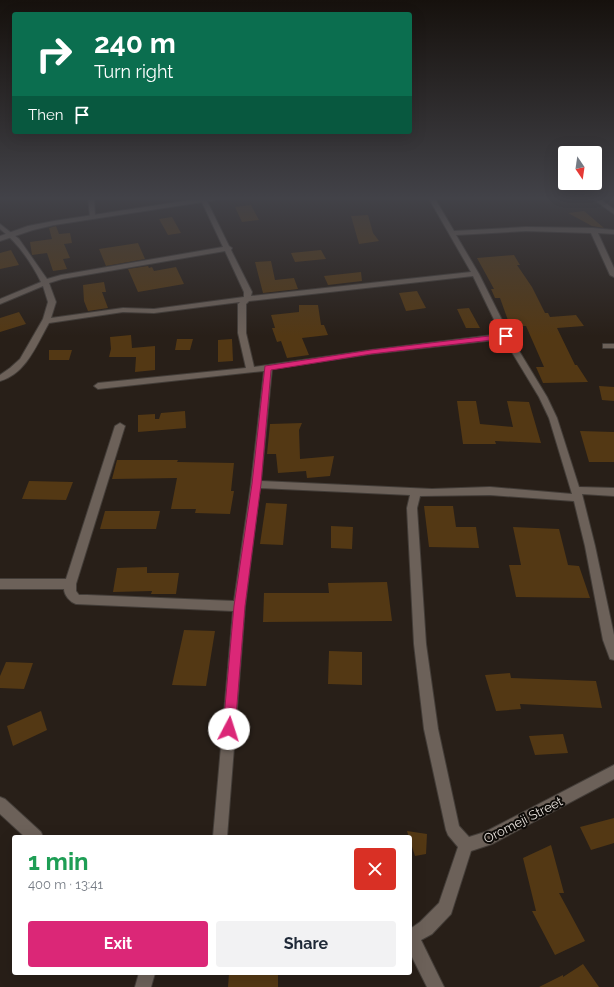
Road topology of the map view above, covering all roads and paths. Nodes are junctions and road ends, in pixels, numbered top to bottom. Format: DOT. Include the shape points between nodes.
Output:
graph roads {
  1 [pos="18,243"];
  2 [pos="226,243"];
  3 [pos="458,243"];
  4 [pos="599,243"];
  5 [pos="229,248"];
  6 [pos="475,274"];
  7 [pos="614,275"];
  8 [pos="46,282"];
  9 [pos="247,299"];
  10 [pos="0,302"];
  11 [pos="45,321"];
  12 [pos="506,336"];
  13 [pos="268,368"];
  14 [pos="251,370"];
  15 [pos="0,378"];
  16 [pos="98,386"];
  17 [pos="120,426"];
  18 [pos="256,484"];
  19 [pos="416,492"];
  20 [pos="614,492"];
  21 [pos="577,494"];
  22 [pos="0,584"];
  23 [pos="70,584"];
  24 [pos="239,606"];
  25 [pos="614,655"];
  26 [pos="614,772"];
  27 [pos="0,804"];
  28 [pos="34,835"];
  29 [pos="220,835"];
  30 [pos="466,845"];
  31 [pos="412,937"];
  32 [pos="412,940"];
  33 [pos="146,975"];
  34 [pos="143,987"];
  35 [pos="436,987"];
  1 -- 8 [label="street"];
  2 -- 5 [label="street"];
  3 -- 6 [label="street"];
  4 -- 7 [label="street"];
  5 -- 8 [label="street" via="61,277"];
  5 -- 9 [label="street" via="248,292"];
  6 -- 9 [label="street"];
  6 -- 12 [label="street"];
  8 -- 10 [label="street"];
  8 -- 11 [label="street" via="52,302"];
  9 -- 11 [label="street" via="154,311 123,310"];
  9 -- 14 [label="street" via="242,304 242,333"];
  11 -- 15 [label="street" via="18,368"];
  12 -- 13 [label="street" via="371,352"];
  12 -- 21 [label="street" via="553,418"];
  13 -- 14 [label="street"];
  13 -- 18 [label="street"];
  14 -- 16 [label="street"];
  17 -- 23 [label="street"];
  18 -- 19 [label="street"];
  18 -- 24 [label="street"];
  19 -- 21 [label="street"];
  19 -- 30 [label="street" via="412,508 414,555 420,644 429,713 453,830"];
  20 -- 21 [label="street"];
  21 -- 25 [label="street" via="608,640"];
  22 -- 23 [label="street"];
  23 -- 24 [label="street" via="70,592 76,598 87,600"];
  24 -- 29 [label="street"];
  26 -- 30 [label="street, Oromeji Street" via="487,840"];
  27 -- 28 [label="street"];
  30 -- 31 [label="street" via="445,908 426,928"];
  32 -- 35 [label="street"];
  33 -- 34 [label="street"];
}
